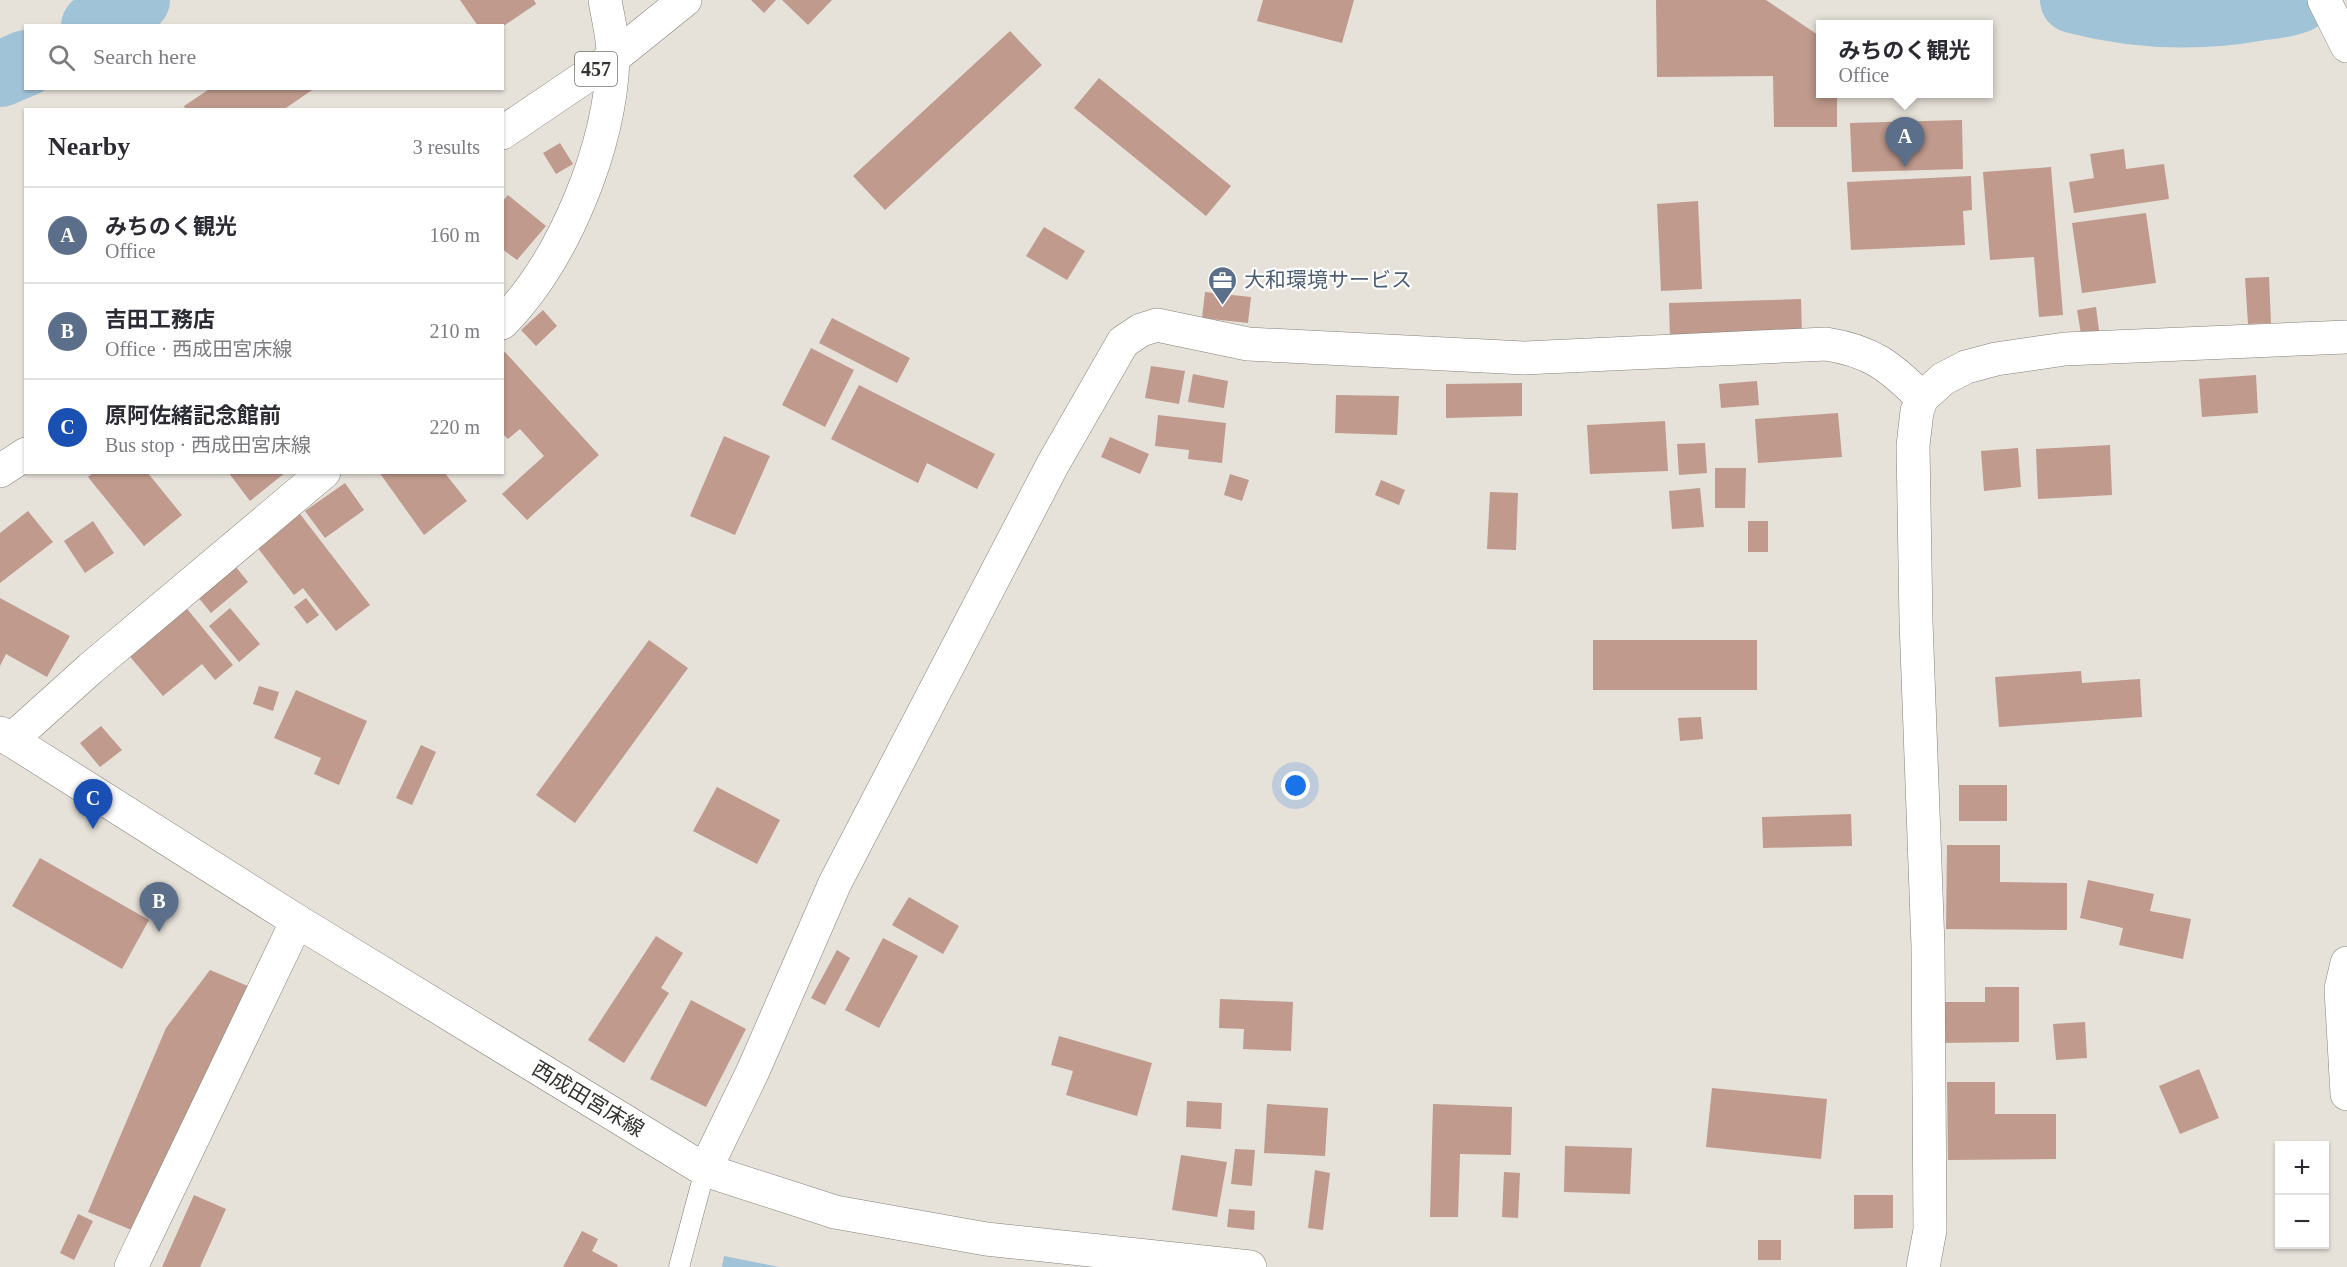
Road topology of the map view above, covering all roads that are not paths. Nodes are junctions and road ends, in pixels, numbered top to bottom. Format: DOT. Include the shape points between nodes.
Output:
graph roads {
  1 [pos="605,0"];
  2 [pos="685,0"];
  3 [pos="2324,0"];
  4 [pos="2347,46"];
  5 [pos="613,58"];
  6 [pos="504,131"];
  7 [pos="504,320"];
  8 [pos="2347,337"];
  9 [pos="1922,398"];
  10 [pos="24,455"];
  11 [pos="0,471"];
  12 [pos="322,474"];
  13 [pos="6,736"];
  14 [pos="297,921"];
  15 [pos="2347,963"];
  16 [pos="2347,1094"];
  17 [pos="705,1170"];
  18 [pos="131,1267"];
  19 [pos="679,1267"];
  20 [pos="1250,1267"];
  21 [pos="1923,1267"];
  1 -- 5 [label="main road"];
  2 -- 5 [label="main road, 457"];
  3 -- 4 [label="main road"];
  5 -- 6 [label="main road, 457"];
  5 -- 7 [label="main road" via="605,114 589,177 570,223 545,269"];
  8 -- 9 [label="main road" via="2065,349 1966,367"];
  9 -- 17 [label="main road" via="1865,352 1826,344 1524,358 1248,344 1156,325 1141,330 1123,342 1053,464 835,883"];
  9 -- 21 [label="main road" via="1913,446 1928,946 1930,1230"];
  10 -- 11 [label="main road"];
  12 -- 13 [label="main road"];
  13 -- 14 [label="main road, 西成田宮床線"];
  14 -- 17 [label="main road, 西成田宮床線"];
  14 -- 18 [label="main road"];
  15 -- 16 [label="main road" via="2341,989"];
  17 -- 19 [label="lane"];
  17 -- 20 [label="main road, 西成田宮床線" via="835,1212 986,1239"];
}
